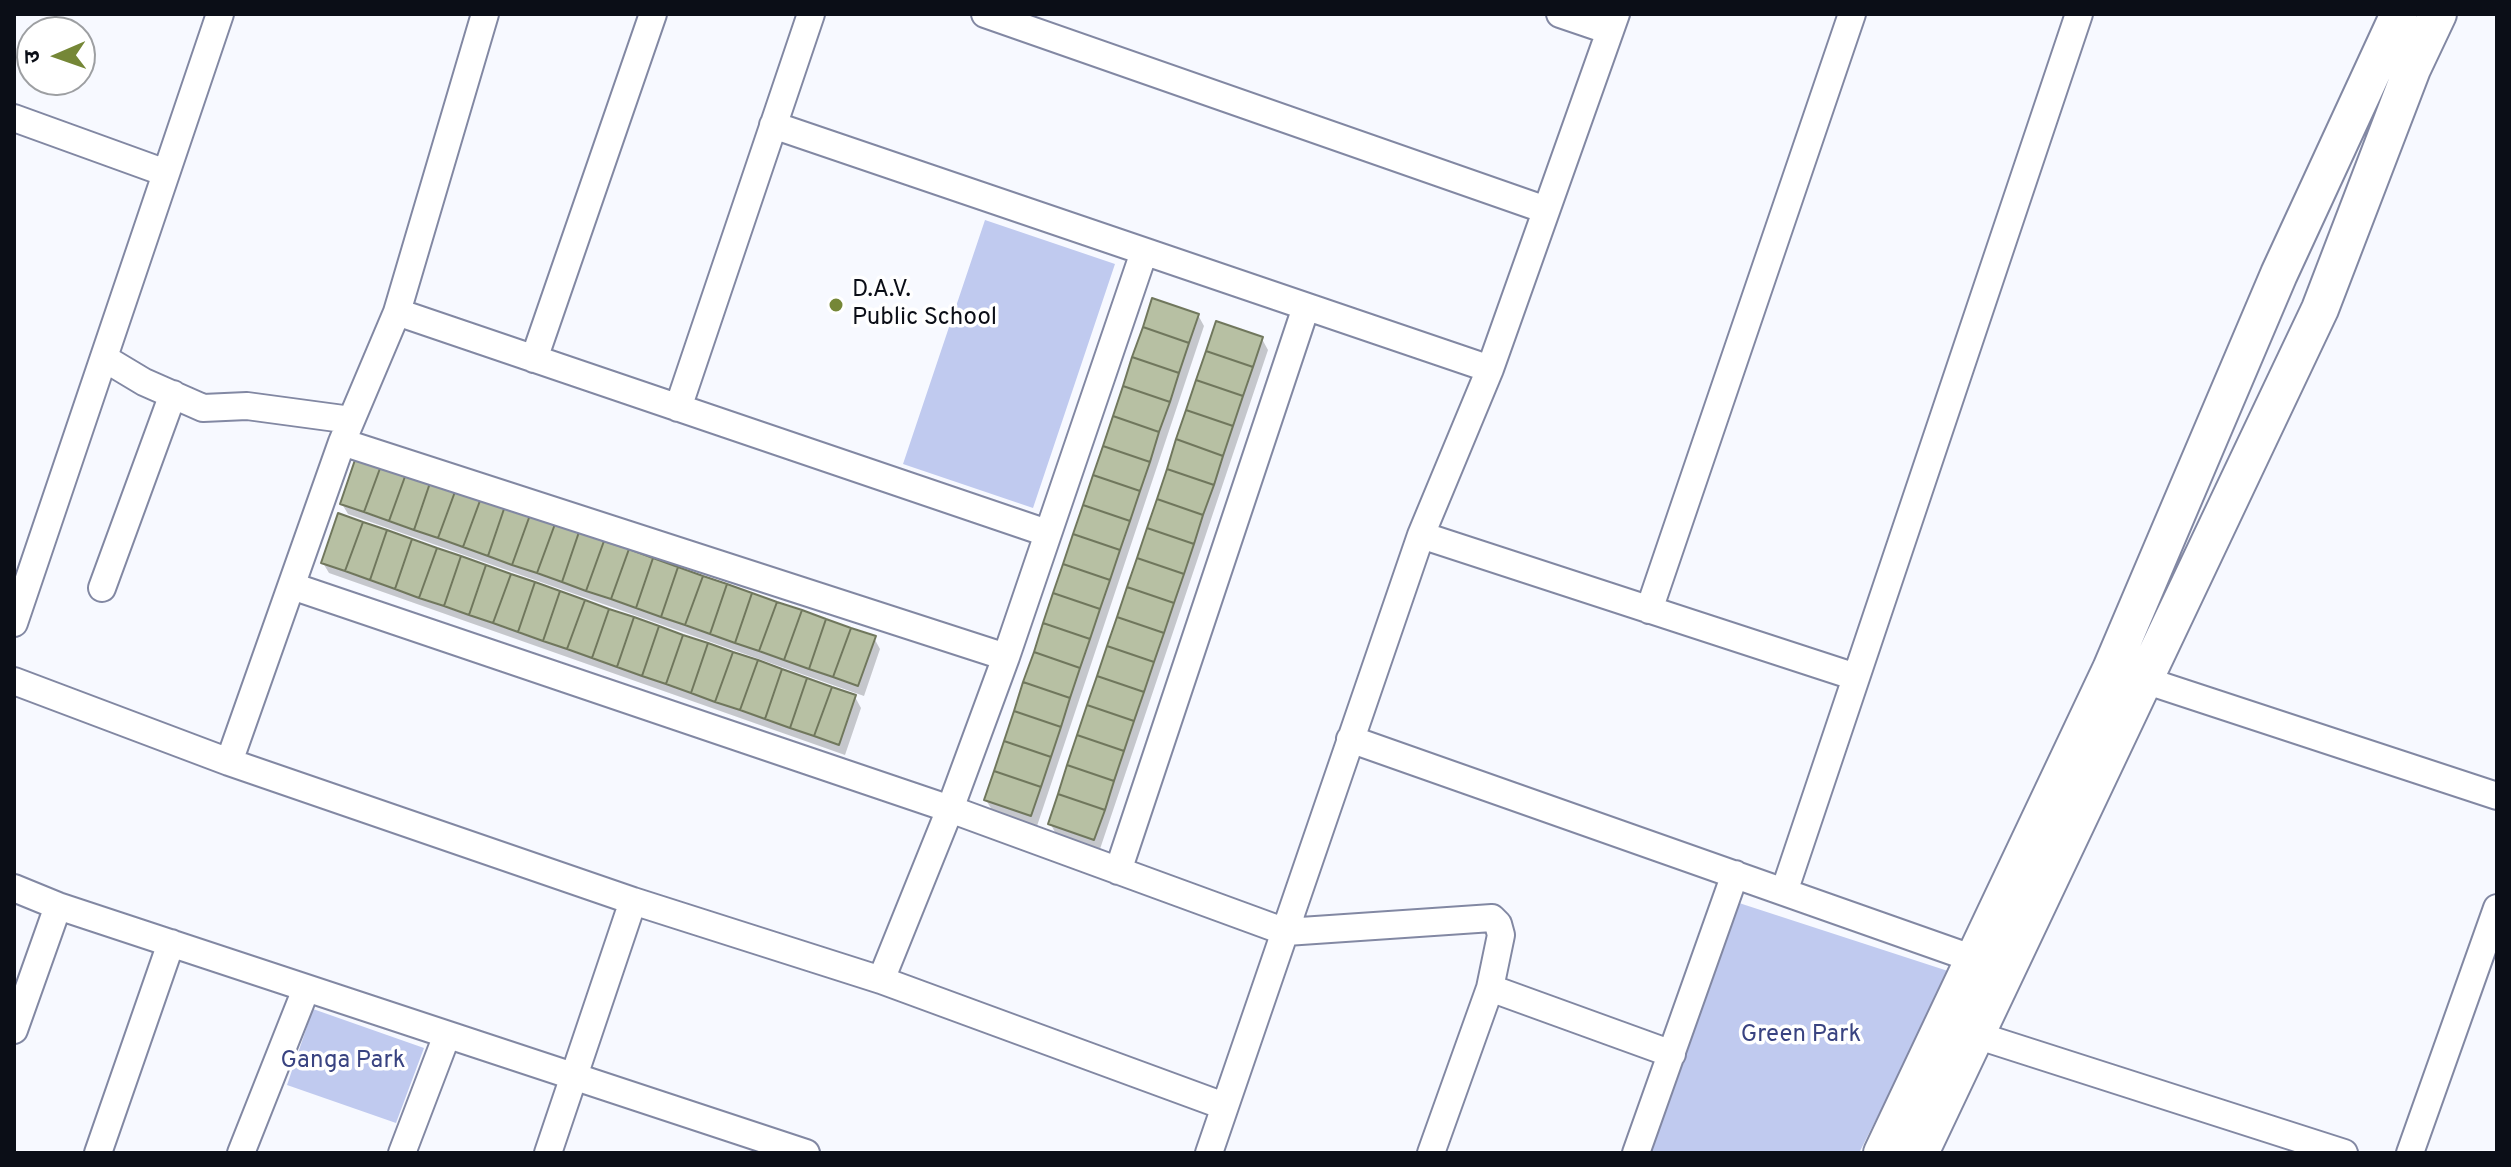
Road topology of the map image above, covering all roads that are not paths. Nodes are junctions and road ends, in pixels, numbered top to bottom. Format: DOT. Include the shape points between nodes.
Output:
graph roads {
  1 [pos="220,14"];
  2 [pos="485,14"];
  3 [pos="653,14"];
  4 [pos="811,14"];
  5 [pos="985,14"];
  6 [pos="1560,14"];
  7 [pos="1852,14"];
  8 [pos="2079,14"];
  9 [pos="2399,14"];
  10 [pos="2438,14"];
  11 [pos="1613,23"];
  12 [pos="14,118"];
  13 [pos="773,125"];
  14 [pos="166,173"];
  15 [pos="1546,210"];
  16 [pos="1144,252"];
  17 [pos="1306,307"];
  18 [pos="397,312"];
  19 [pos="104,358"];
  20 [pos="534,359"];
  21 [pos="1490,369"];
  22 [pos="173,394"];
  23 [pos="678,408"];
  24 [pos="346,431"];
  25 [pos="1047,533"];
  26 [pos="1421,535"];
  27 [pos="292,586"];
  28 [pos="102,588"];
  29 [pos="1649,610"];
  30 [pos="14,623"];
  31 [pos="1006,657"];
  32 [pos="2128,674"];
  33 [pos="1856,677"];
  34 [pos="14,681"];
  35 [pos="1350,739"];
  36 [pos="229,762"];
  37 [pos="2497,796"];
  38 [pos="950,809"];
  39 [pos="1118,871"];
  40 [pos="1735,874"];
  41 [pos="14,888"];
  42 [pos="1784,892"];
  43 [pos="633,901"];
  44 [pos="58,906"];
  45 [pos="2497,908"];
  46 [pos="1286,932"];
  47 [pos="171,943"];
  48 [pos="1974,959"];
  49 [pos="881,980"];
  50 [pos="1490,988"];
  51 [pos="306,989"];
  52 [pos="14,1030"];
  53 [pos="447,1035"];
  54 [pos="1976,1035"];
  55 [pos="1672,1054"];
  56 [pos="573,1075"];
  57 [pos="1224,1106"];
  58 [pos="98,1153"];
  59 [pos="241,1153"];
  60 [pos="402,1153"];
  61 [pos="548,1153"];
  62 [pos="806,1153"];
  63 [pos="1209,1153"];
  64 [pos="1431,1153"];
  65 [pos="1636,1153"];
  66 [pos="1882,1153"];
  67 [pos="1920,1153"];
  68 [pos="2344,1153"];
  69 [pos="2410,1153"];
  1 -- 14 [label="street"];
  2 -- 18 [label="street"];
  3 -- 20 [label="street"];
  4 -- 13 [label="street"];
  5 -- 15 [label="street"];
  6 -- 11 [label="street"];
  7 -- 29 [label="street"];
  8 -- 33 [label="street"];
  9 -- 32 [label="street" via="2279,274"];
  10 -- 32 [label="street" via="2320,309"];
  11 -- 15 [label="street"];
  12 -- 14 [label="street"];
  13 -- 16 [label="street"];
  13 -- 23 [label="street"];
  14 -- 19 [label="street"];
  15 -- 21 [label="street"];
  16 -- 17 [label="street"];
  16 -- 25 [label="street"];
  17 -- 21 [label="street"];
  17 -- 39 [label="street"];
  18 -- 20 [label="street"];
  18 -- 24 [label="street"];
  19 -- 22 [label="street"];
  19 -- 30 [label="street"];
  20 -- 23 [label="street"];
  21 -- 26 [label="street"];
  22 -- 24 [label="street" via="203,408 247,406"];
  22 -- 28 [label="street"];
  23 -- 25 [label="street"];
  24 -- 27 [label="street"];
  24 -- 31 [label="street"];
  25 -- 31 [label="street"];
  26 -- 29 [label="street"];
  26 -- 35 [label="street"];
  27 -- 36 [label="street"];
  27 -- 38 [label="street"];
  29 -- 33 [label="street"];
  31 -- 38 [label="street"];
  32 -- 37 [label="street"];
  32 -- 48 [label="street"];
  32 -- 54 [label="street"];
  33 -- 42 [label="street"];
  34 -- 36 [label="street"];
  35 -- 40 [label="street"];
  35 -- 46 [label="street"];
  36 -- 43 [label="street"];
  38 -- 39 [label="street"];
  38 -- 49 [label="street"];
  39 -- 46 [label="street"];
  40 -- 42 [label="street"];
  40 -- 55 [label="street"];
  41 -- 44 [label="street"];
  42 -- 48 [label="street"];
  43 -- 49 [label="street"];
  43 -- 56 [label="street"];
  44 -- 47 [label="street"];
  44 -- 52 [label="street"];
  45 -- 69 [label="street"];
  46 -- 50 [label="street" via="1492,918 1501,935"];
  46 -- 57 [label="street"];
  47 -- 51 [label="street"];
  47 -- 58 [label="street"];
  48 -- 66 [label="street"];
  49 -- 57 [label="street"];
  50 -- 55 [label="street"];
  50 -- 64 [label="street"];
  51 -- 53 [label="street"];
  51 -- 59 [label="street"];
  53 -- 56 [label="street"];
  53 -- 60 [label="street"];
  54 -- 67 [label="street"];
  54 -- 68 [label="street"];
  55 -- 65 [label="street"];
  56 -- 61 [label="street"];
  56 -- 62 [label="street"];
  57 -- 63 [label="street"];
}
